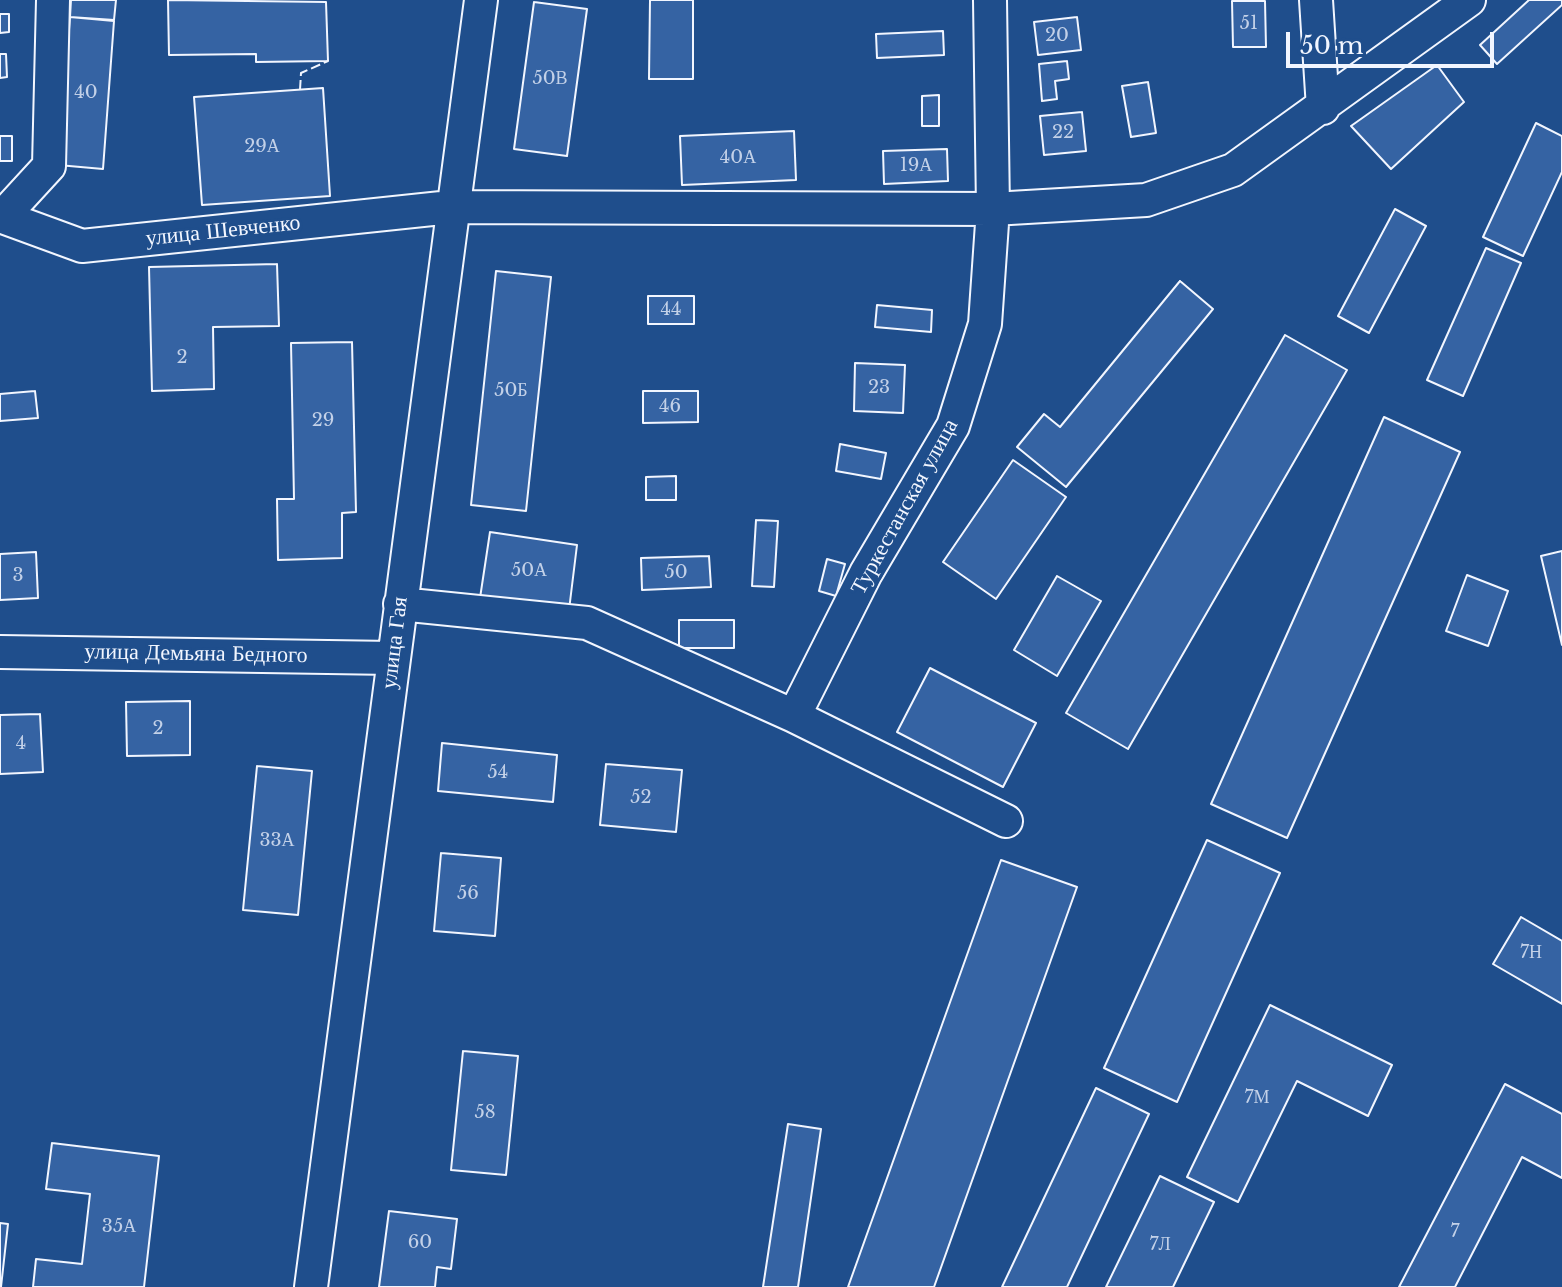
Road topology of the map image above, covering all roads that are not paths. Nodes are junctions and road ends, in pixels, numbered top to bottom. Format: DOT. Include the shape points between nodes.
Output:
graph roads {
  1 [pos="53,0"];
  2 [pos="481,0"];
  3 [pos="990,0"];
  4 [pos="1316,0"];
  5 [pos="1469,0"];
  6 [pos="1323,108"];
  7 [pos="451,207"];
  8 [pos="993,209"];
  9 [pos="2,216"];
  10 [pos="400,604"];
  11 [pos="0,652"];
  12 [pos="393,658"];
  13 [pos="794,716"];
  14 [pos="1006,821"];
  15 [pos="311,1287"];
  1 -- 9 [label="street" via="49,166"];
  2 -- 7 [label="street, улица Гая"];
  3 -- 8 [label="street, Туркестанская улица"];
  4 -- 6 [label="street"];
  5 -- 6 [label="street, улица Шевченко"];
  6 -- 8 [label="street, улица Шевченко" via="1233,170 1146,200"];
  7 -- 8 [label="street, улица Шевченко"];
  7 -- 9 [label="street, улица Шевченко" via="82,246"];
  7 -- 10 [label="street, улица Гая"];
  8 -- 13 [label="street, Туркестанская улица" via="985,324 953,426 866,573"];
  10 -- 12 [label="street, улица Гая"];
  10 -- 13 [label="street" via="587,623"];
  11 -- 12 [label="street, улица Демьяна Бедного"];
  12 -- 15 [label="street, улица Гая"];
  13 -- 14 [label="street"];
}
